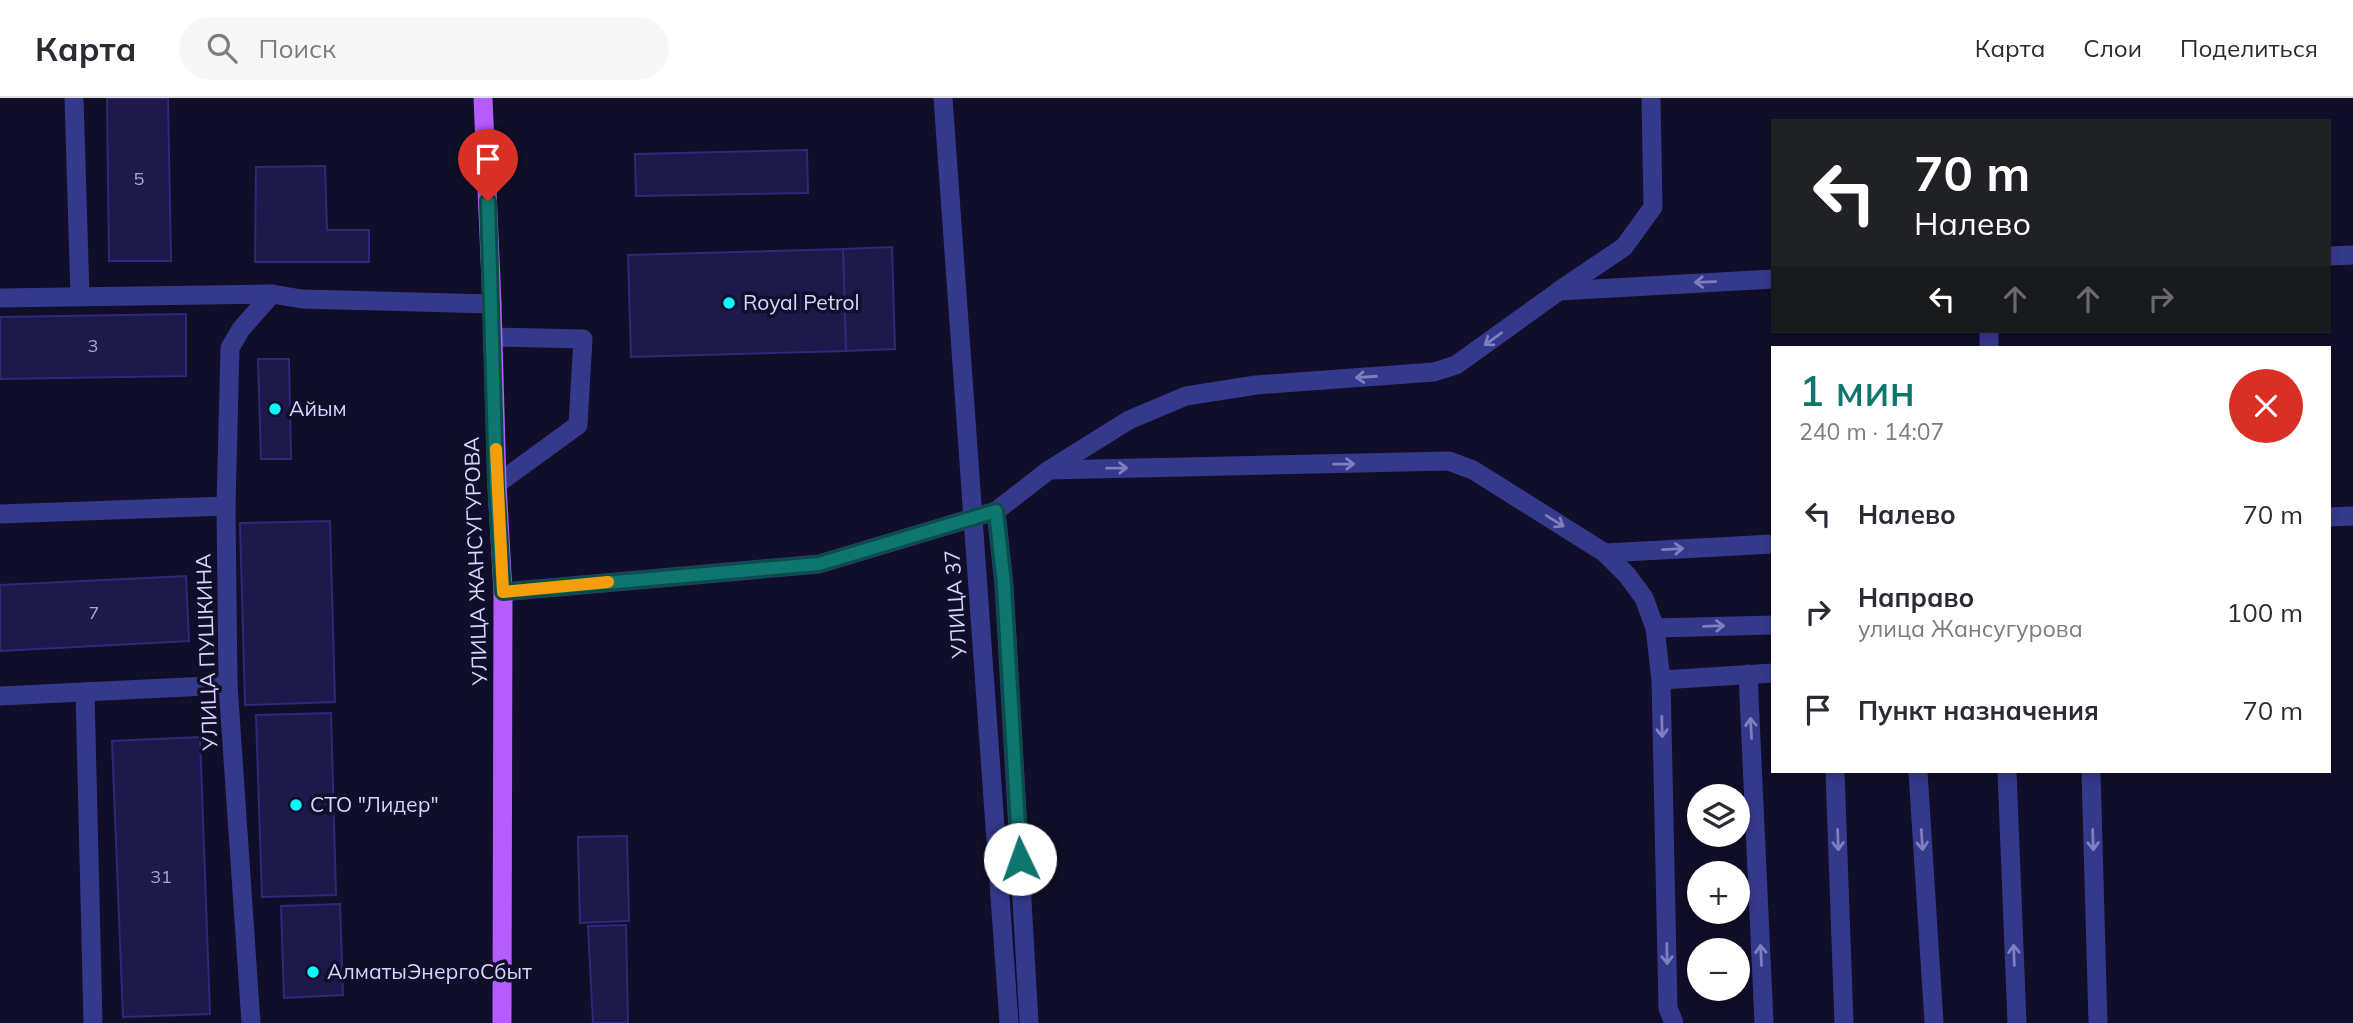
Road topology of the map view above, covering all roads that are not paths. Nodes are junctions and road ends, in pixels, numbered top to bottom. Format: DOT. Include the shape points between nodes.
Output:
graph roads {
  1 [pos="74,98"];
  2 [pos="483,98"];
  3 [pos="943,98"];
  4 [pos="1651,98"];
  5 [pos="2353,255"];
  6 [pos="2331,256"];
  7 [pos="1771,279"];
  8 [pos="1559,291"];
  9 [pos="272,294"];
  10 [pos="80,296"];
  11 [pos="0,298"];
  12 [pos="492,304"];
  13 [pos="493,337"];
  14 [pos="1049,470"];
  15 [pos="496,484"];
  16 [pos="226,506"];
  17 [pos="996,511"];
  18 [pos="0,514"];
  19 [pos="2353,516"];
  20 [pos="2331,517"];
  21 [pos="1771,544"];
  22 [pos="1605,553"];
  23 [pos="503,592"];
  24 [pos="1771,625"];
  25 [pos="1655,628"];
  26 [pos="1771,673"];
  27 [pos="1748,674"];
  28 [pos="1661,680"];
  29 [pos="228,685"];
  30 [pos="85,692"];
  31 [pos="0,696"];
  32 [pos="1835,773"];
  33 [pos="1917,773"];
  34 [pos="2007,773"];
  35 [pos="2091,773"];
  36 [pos="93,1023"];
  37 [pos="251,1023"];
  38 [pos="502,1023"];
  39 [pos="1009,1023"];
  40 [pos="1029,1023"];
  41 [pos="1674,1023"];
  42 [pos="1764,1023"];
  43 [pos="1844,1023"];
  44 [pos="1934,1023"];
  45 [pos="2017,1023"];
  46 [pos="2098,1023"];
  1 -- 10 [label="street"];
  2 -- 12 [label="main road, УЛИЦА ЖАНСУГУРОВА"];
  3 -- 39 [label="street, УЛИЦА 37"];
  4 -- 8 [label="street" via="1653,207 1624,247"];
  5 -- 6 [label="street"];
  7 -- 8 [label="street, one-way"];
  8 -- 14 [label="street, one-way" via="1456,365 1434,372 1255,385 1186,396 1129,420"];
  9 -- 10 [label="street"];
  9 -- 12 [label="street" via="302,299"];
  9 -- 16 [label="street, УЛИЦА ПУШКИНА" via="230,348"];
  10 -- 11 [label="street"];
  12 -- 13 [label="main road, УЛИЦА ЖАНСУГУРОВА"];
  13 -- 15 [label="main road, УЛИЦА ЖАНСУГУРОВА"];
  13 -- 15 [label="street" via="583,339 578,425"];
  14 -- 17 [label="street"];
  14 -- 22 [label="street, one-way" via="1449,461 1473,470"];
  15 -- 23 [label="main road, УЛИЦА ЖАНСУГУРОВА"];
  16 -- 18 [label="street"];
  16 -- 29 [label="street, УЛИЦА ПУШКИНА"];
  17 -- 23 [label="street" via="819,564"];
  17 -- 40 [label="street"];
  19 -- 20 [label="street"];
  22 -- 21 [label="street, one-way"];
  22 -- 25 [label="street" via="1644,598"];
  23 -- 38 [label="main road, УЛИЦА ЖАНСУГУРОВА"];
  25 -- 24 [label="street, one-way"];
  25 -- 28 [label="street"];
  26 -- 27 [label="street"];
  27 -- 28 [label="street"];
  42 -- 27 [label="street, one-way"];
  28 -- 41 [label="street, one-way" via="1668,1008"];
  29 -- 30 [label="street"];
  29 -- 37 [label="street, УЛИЦА ПУШКИНА"];
  30 -- 31 [label="street"];
  30 -- 36 [label="street"];
  32 -- 43 [label="street, one-way"];
  33 -- 44 [label="street, one-way"];
  45 -- 34 [label="street, one-way"];
  35 -- 46 [label="street, one-way"];
}
